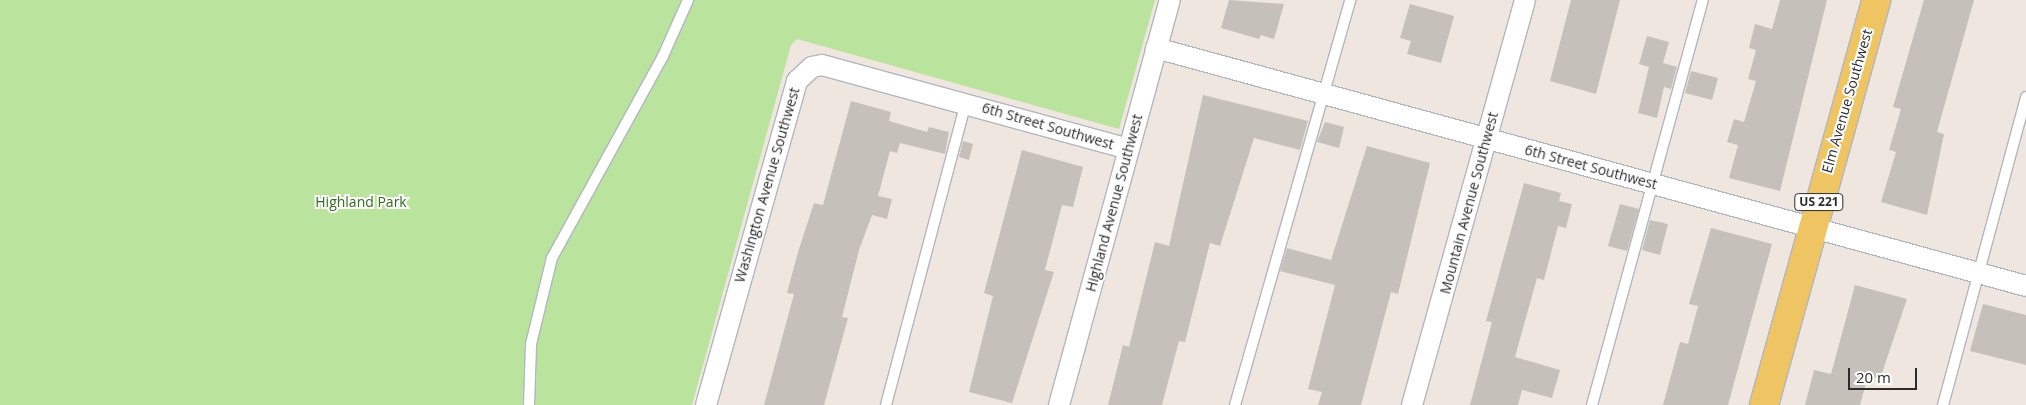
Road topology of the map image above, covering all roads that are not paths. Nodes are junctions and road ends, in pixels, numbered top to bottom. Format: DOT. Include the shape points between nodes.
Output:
graph roads {
  1 [pos="688,0"];
  2 [pos="1170,0"];
  3 [pos="1350,0"];
  4 [pos="1525,0"];
  5 [pos="1703,0"];
  6 [pos="1876,0"];
  7 [pos="1156,48"];
  8 [pos="1324,93"];
  9 [pos="2026,96"];
  10 [pos="966,103"];
  11 [pos="1487,138"];
  12 [pos="1129,149"];
  13 [pos="1652,184"];
  14 [pos="1813,225"];
  15 [pos="1980,274"];
  16 [pos="2026,286"];
  17 [pos="529,405"];
  18 [pos="706,405"];
  19 [pos="886,405"];
  20 [pos="1059,405"];
  21 [pos="1235,405"];
  22 [pos="1412,405"];
  23 [pos="1592,405"];
  24 [pos="1764,405"];
  25 [pos="1943,405"];
  1 -- 17 [label="lane" via="663,56 552,258 531,344"];
  2 -- 7 [label="street, Highland Avenue Southwest"];
  3 -- 8 [label="lane"];
  4 -- 11 [label="street, Mountain Avenue Southwest"];
  5 -- 13 [label="lane"];
  6 -- 14 [label="main road, Elm Avenue Southwest / US 221"];
  7 -- 8 [label="street, 6th Street Southwest"];
  7 -- 12 [label="street, Highland Avenue Southwest"];
  8 -- 11 [label="street, 6th Street Southwest"];
  8 -- 21 [label="lane"];
  9 -- 15 [label="lane"];
  10 -- 12 [label="street, 6th Street Southwest"];
  10 -- 18 [label="street, Washington Avenue Southwest" via="822,65 802,73 762,198"];
  10 -- 19 [label="lane"];
  11 -- 13 [label="street, 6th Street Southwest"];
  11 -- 22 [label="street, Mountain Avenue Southwest"];
  12 -- 20 [label="street, Highland Avenue Southwest"];
  13 -- 14 [label="street, 6th Street Southwest"];
  13 -- 23 [label="lane"];
  14 -- 15 [label="street, 6th Street Southwest"];
  14 -- 24 [label="main road, Elm Avenue Southwest / US 221"];
  15 -- 16 [label="street, 6th Street Southwest"];
  15 -- 25 [label="lane"];
}
